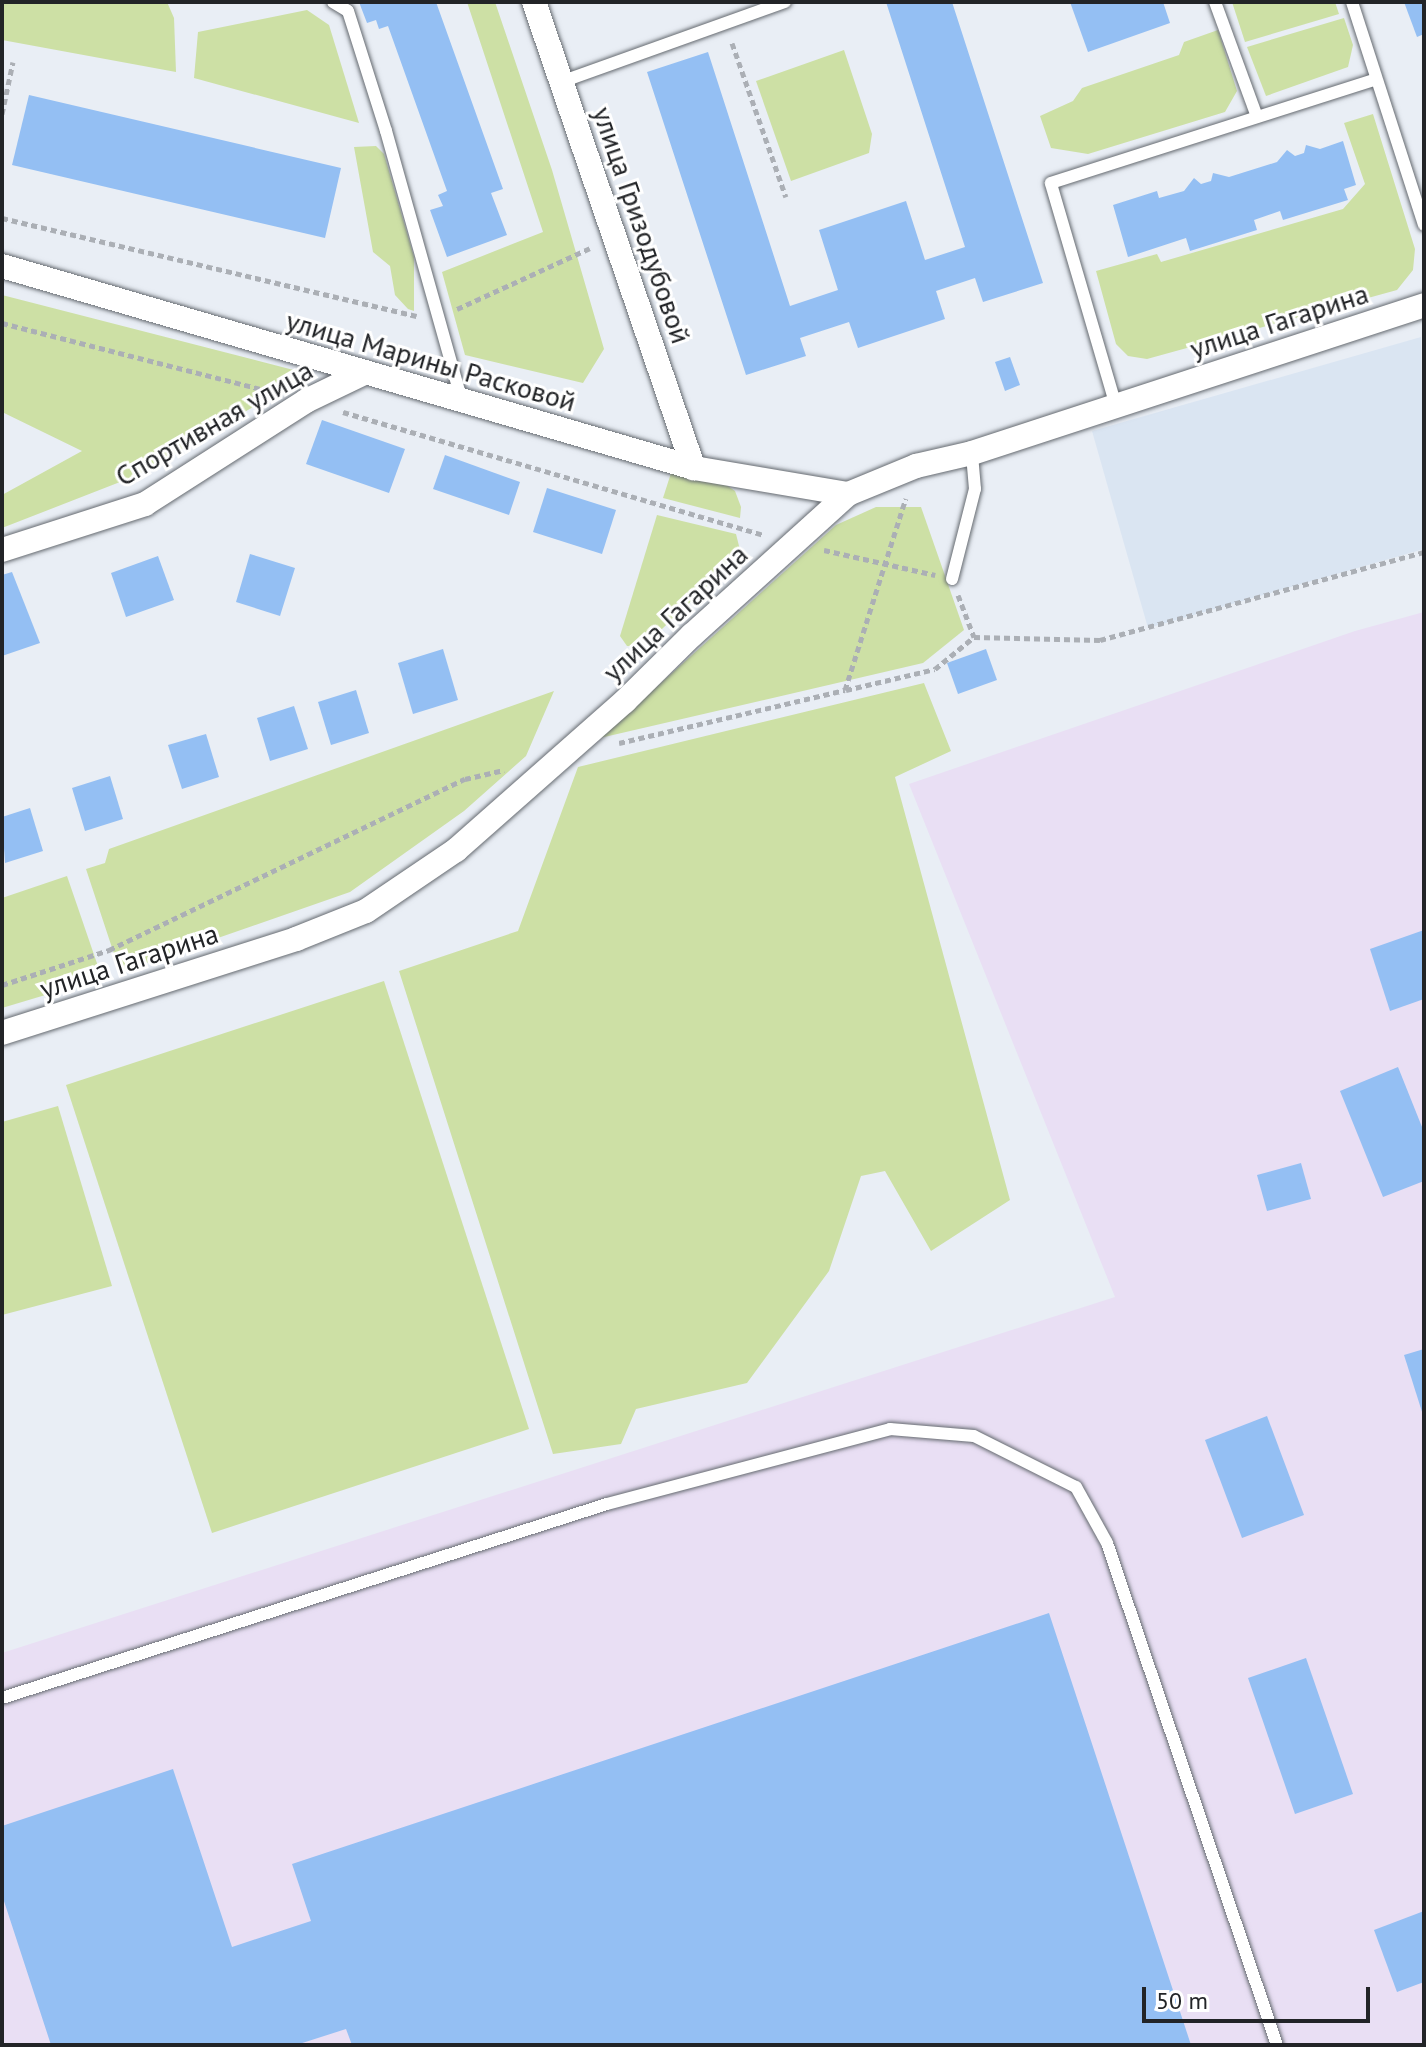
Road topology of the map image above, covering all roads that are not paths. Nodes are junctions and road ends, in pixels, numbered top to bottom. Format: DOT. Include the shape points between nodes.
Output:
graph roads {
  1 [pos="333,2"];
  2 [pos="534,2"];
  3 [pos="785,2"];
  4 [pos="1215,2"];
  5 [pos="1352,2"];
  6 [pos="1376,79"];
  7 [pos="561,82"];
  8 [pos="1257,117"];
  9 [pos="1424,225"];
  10 [pos="2,266"];
  11 [pos="1424,305"];
  12 [pos="364,373"];
  13 [pos="462,401"];
  14 [pos="1116,406"];
  15 [pos="972,453"];
  16 [pos="694,468"];
  17 [pos="848,494"];
  18 [pos="2,550"];
  19 [pos="952,579"];
  20 [pos="2,1033"];
  21 [pos="2,1698"];
  22 [pos="1277,2045"];
  1 -- 13 [label="lane" via="348,11"];
  2 -- 7 [label="street, улица Гризодубовой"];
  3 -- 7 [label="lane"];
  4 -- 8 [label="lane"];
  5 -- 6 [label="lane"];
  6 -- 8 [label="lane"];
  6 -- 9 [label="lane"];
  7 -- 16 [label="street, улица Гризодубовой"];
  8 -- 14 [label="lane" via="1051,183"];
  10 -- 12 [label="street, улица Марины Расковой"];
  11 -- 14 [label="street, улица Гагарина"];
  12 -- 13 [label="street, улица Марины Расковой"];
  12 -- 18 [label="street, Спортивная улица" via="306,401 145,504"];
  13 -- 16 [label="street, улица Марины Расковой"];
  14 -- 15 [label="street, улица Гагарина"];
  15 -- 17 [label="street, улица Гагарина" via="916,466"];
  15 -- 19 [label="lane" via="975,489"];
  16 -- 17 [label="street, улица Марины Расковой"];
  17 -- 20 [label="street, улица Гагарина" via="456,850 366,911 296,939"];
  21 -- 22 [label="lane" via="621,1500 890,1429 974,1436 1076,1487 1107,1543"];
}
